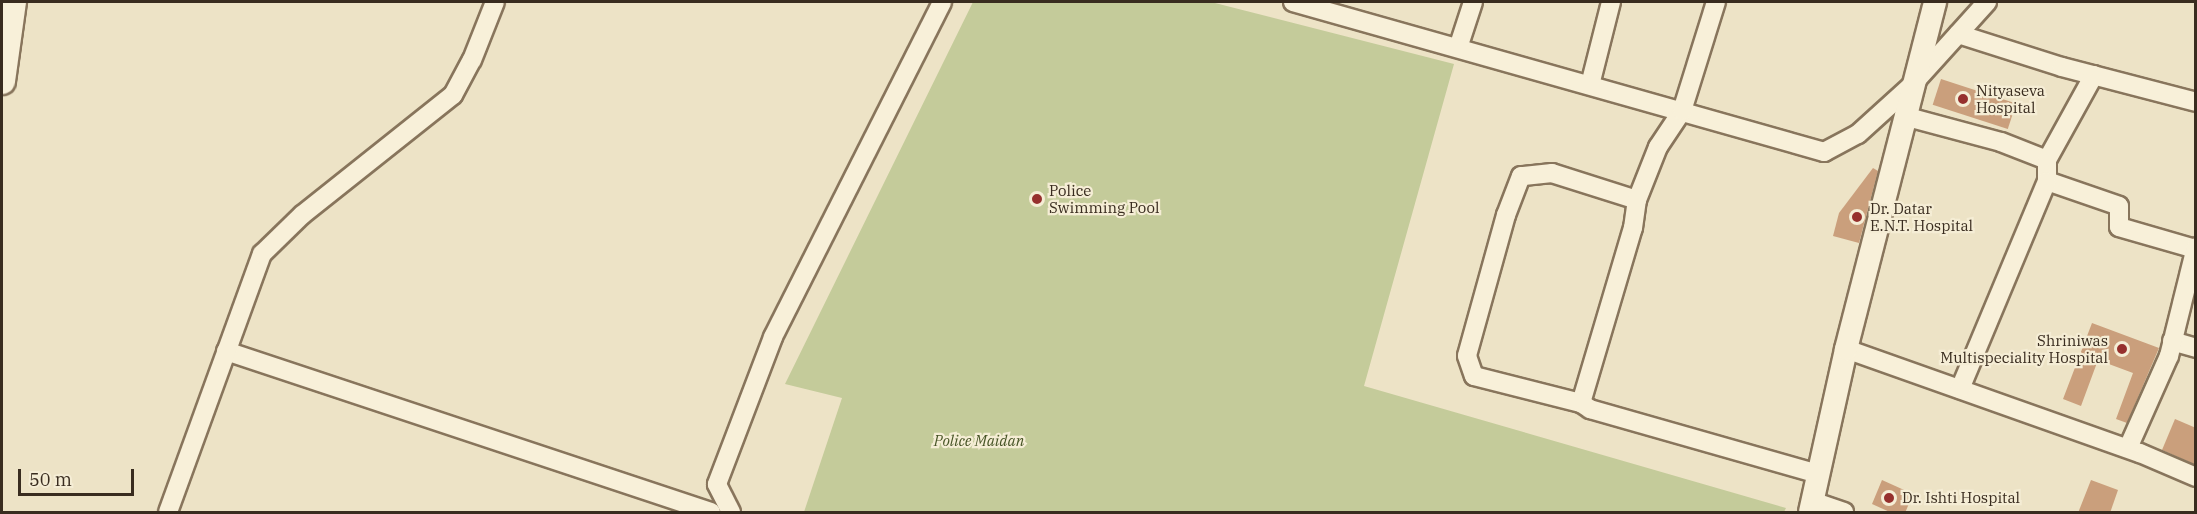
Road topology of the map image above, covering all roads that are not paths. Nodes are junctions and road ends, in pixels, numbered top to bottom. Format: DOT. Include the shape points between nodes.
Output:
graph roads {
  1 [pos="13,2"];
  2 [pos="495,2"];
  3 [pos="942,2"];
  4 [pos="1293,2"];
  5 [pos="1473,2"];
  6 [pos="1611,2"];
  7 [pos="1716,2"];
  8 [pos="1935,2"];
  9 [pos="1987,2"];
  10 [pos="1958,34"];
  11 [pos="1458,48"];
  12 [pos="2094,75"];
  13 [pos="2,81"];
  14 [pos="1590,85"];
  15 [pos="1912,85"];
  16 [pos="2196,102"];
  17 [pos="1683,111"];
  18 [pos="1904,116"];
  19 [pos="2047,160"];
  20 [pos="2047,181"];
  21 [pos="1637,200"];
  22 [pos="2195,248"];
  23 [pos="2172,341"];
  24 [pos="2196,348"];
  25 [pos="1846,349"];
  26 [pos="226,351"];
  27 [pos="1960,389"];
  28 [pos="1581,403"];
  29 [pos="2128,448"];
  30 [pos="1818,474"];
  31 [pos="2196,477"];
  32 [pos="1811,507"];
  33 [pos="168,513"];
  34 [pos="711,513"];
  35 [pos="731,513"];
  36 [pos="1844,513"];
  1 -- 13 [label="main road"];
  2 -- 26 [label="street" via="453,95 302,215 262,254"];
  3 -- 35 [label="street" via="773,336 717,484"];
  4 -- 11 [label="street"];
  5 -- 11 [label="street"];
  6 -- 14 [label="street"];
  7 -- 17 [label="street"];
  8 -- 15 [label="street"];
  9 -- 10 [label="street"];
  10 -- 12 [label="street"];
  10 -- 15 [label="street"];
  11 -- 14 [label="street"];
  12 -- 16 [label="street"];
  12 -- 19 [label="street"];
  14 -- 17 [label="street"];
  15 -- 17 [label="street" via="1858,134 1824,152"];
  15 -- 18 [label="street"];
  17 -- 21 [label="street" via="1658,147"];
  18 -- 19 [label="street" via="2001,142"];
  18 -- 25 [label="street"];
  19 -- 20 [label="street"];
  20 -- 22 [label="street" via="2119,206 2119,227"];
  20 -- 27 [label="street"];
  21 -- 28 [label="street" via="1633,228"];
  21 -- 28 [label="street" via="1552,173 1521,176 1467,356 1474,376"];
  22 -- 23 [label="street"];
  23 -- 24 [label="street"];
  23 -- 29 [label="street"];
  25 -- 27 [label="street"];
  25 -- 30 [label="street"];
  26 -- 33 [label="street"];
  26 -- 34 [label="street"];
  27 -- 29 [label="street"];
  28 -- 30 [label="street"];
  29 -- 31 [label="street"];
  30 -- 32 [label="street"];
  32 -- 36 [label="street"];
}
